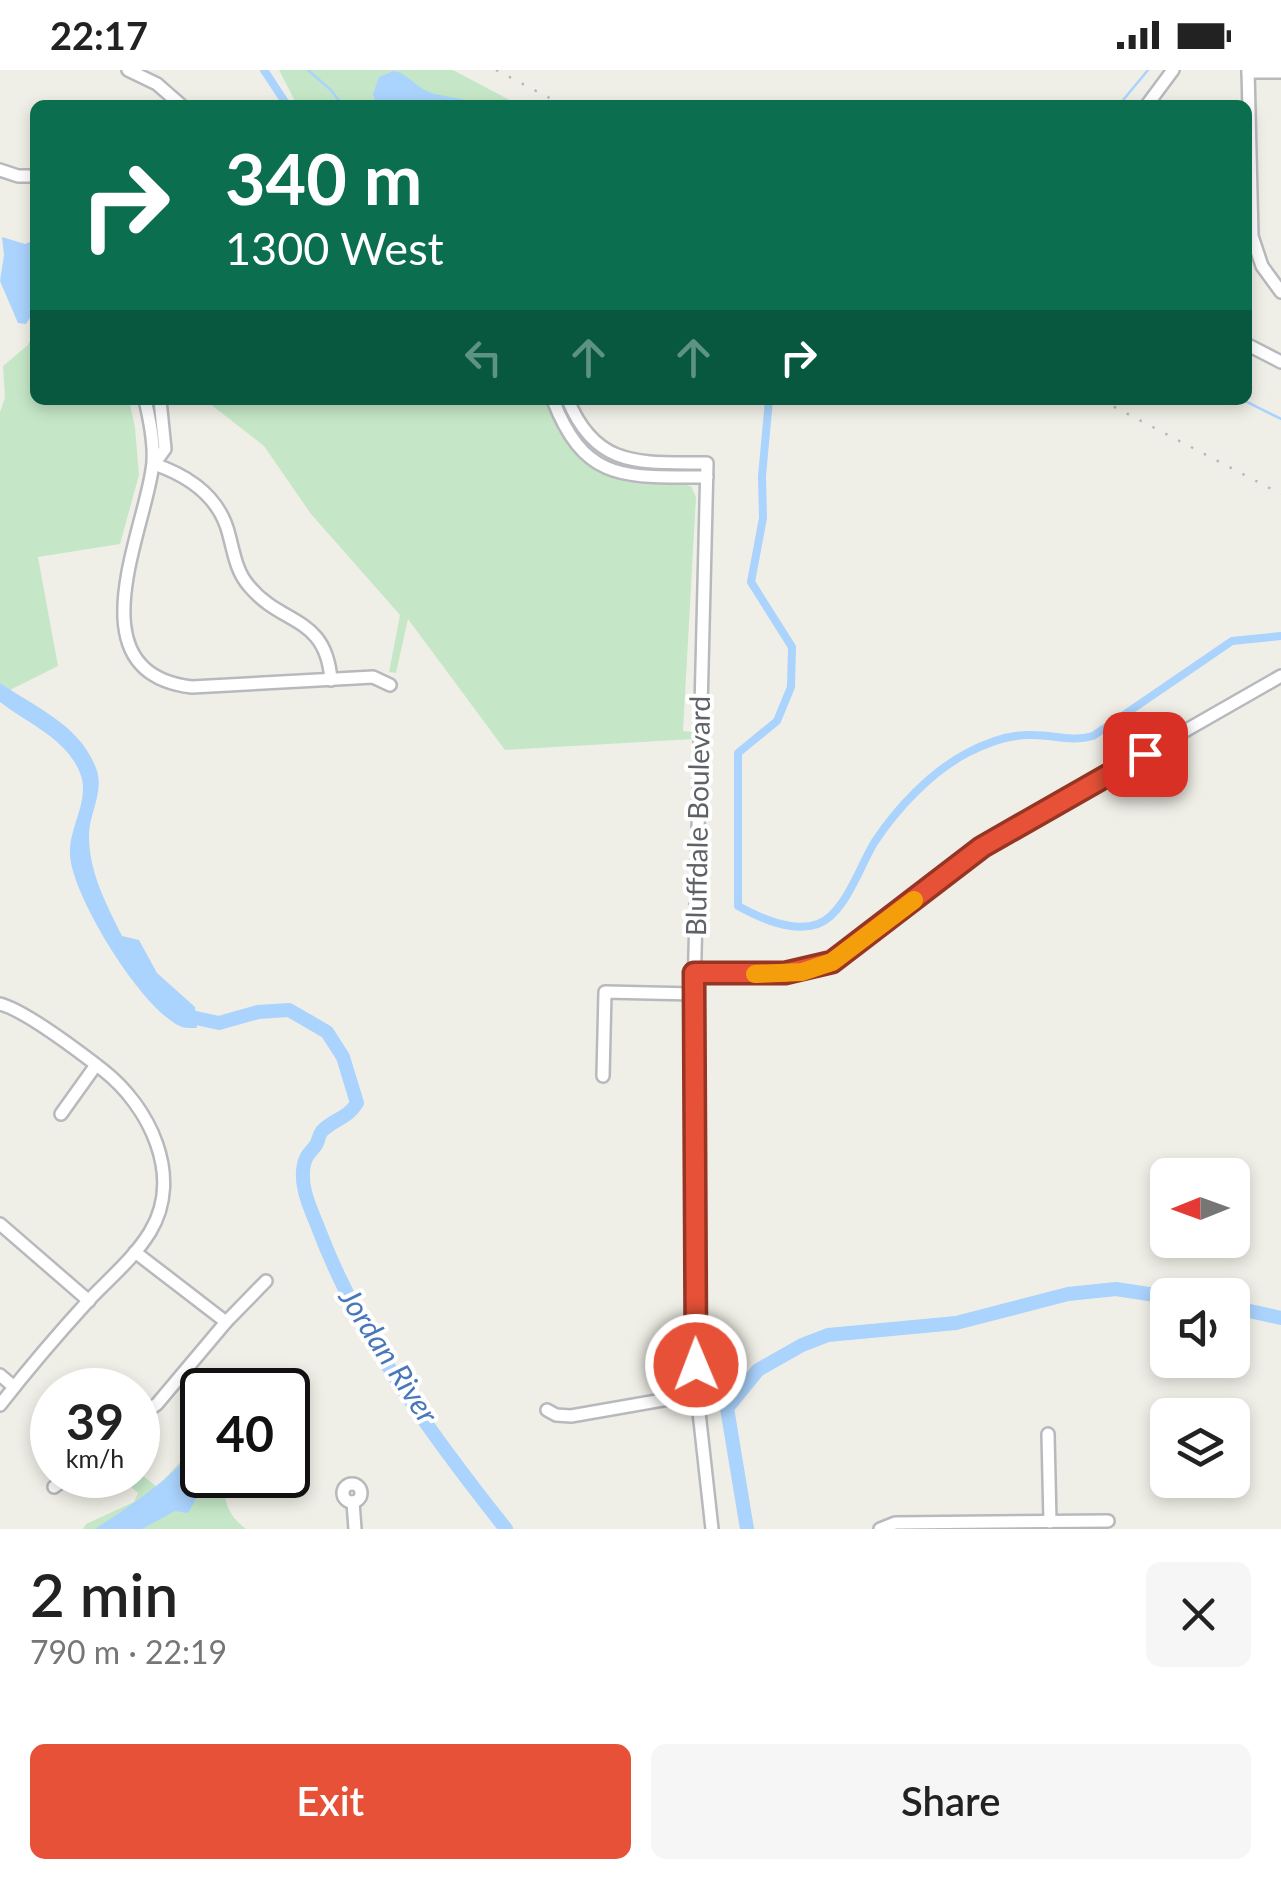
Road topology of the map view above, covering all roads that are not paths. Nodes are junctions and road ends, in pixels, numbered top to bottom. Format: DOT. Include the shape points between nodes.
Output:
graph roads {
  1 [pos="128,70"];
  2 [pos="1172,70"];
  3 [pos="1248,71"];
  4 [pos="1281,72"];
  5 [pos="175,100"];
  6 [pos="1151,100"];
  7 [pos="1249,100"];
  8 [pos="0,170"];
  9 [pos="30,176"];
  10 [pos="1252,236"];
  11 [pos="1281,292"];
  12 [pos="1252,347"];
  13 [pos="1281,362"];
  14 [pos="147,405"];
  15 [pos="161,405"];
  16 [pos="556,405"];
  17 [pos="570,405"];
  18 [pos="154,464"];
  19 [pos="707,477"];
  20 [pos="1281,676"];
  21 [pos="331,680"];
  22 [pos="390,685"];
  23 [pos="694,973"];
  24 [pos="694,994"];
  25 [pos="0,1004"];
  26 [pos="96,1065"];
  27 [pos="603,1076"];
  28 [pos="61,1114"];
  29 [pos="0,1224"];
  30 [pos="135,1252"];
  31 [pos="266,1281"];
  32 [pos="89,1300"];
  33 [pos="226,1322"];
  34 [pos="0,1375"];
  35 [pos="14,1388"];
  36 [pos="697,1394"];
  37 [pos="160,1400"];
  38 [pos="0,1406"];
  39 [pos="547,1410"];
  40 [pos="1048,1434"];
  41 [pos="353,1502"];
  42 [pos="1108,1521"];
  43 [pos="1050,1522"];
  44 [pos="355,1529"];
  45 [pos="712,1529"];
  46 [pos="880,1529"];
  1 -- 5 [label="street"];
  2 -- 6 [label="street"];
  3 -- 4 [label="street"];
  3 -- 7 [label="street"];
  8 -- 9 [label="street"];
  10 -- 11 [label="street"];
  12 -- 13 [label="street"];
  14 -- 18 [label="street"];
  15 -- 18 [label="street" via="165,449"];
  16 -- 19 [label="street" via="574,442 604,467 640,476"];
  17 -- 19 [label="street, Bluffdale Boulevard" via="582,430 610,453 640,462 708,463"];
  18 -- 21 [label="street" via="189,480 214,502 243,578 314,632 328,656"];
  18 -- 21 [label="street" via="122,597 124,628 137,657 159,677 192,688"];
  19 -- 23 [label="street, Bluffdale Boulevard"];
  20 -- 23 [label="street" via="982,847 832,962 785,973"];
  21 -- 22 [label="street" via="373,677"];
  23 -- 24 [label="street, Bluffdale Boulevard"];
  24 -- 27 [label="street" via="604,992"];
  24 -- 36 [label="street, Bluffdale Boulevard"];
  25 -- 26 [label="street"];
  26 -- 28 [label="street"];
  26 -- 30 [label="street" via="138,1106 162,1162 157,1218"];
  29 -- 32 [label="street"];
  30 -- 32 [label="street"];
  30 -- 33 [label="street"];
  31 -- 33 [label="street"];
  32 -- 35 [label="street"];
  33 -- 37 [label="street"];
  34 -- 35 [label="street"];
  35 -- 38 [label="street"];
  36 -- 39 [label="street" via="571,1416"];
  36 -- 45 [label="street, Bluffdale Boulevard"];
  40 -- 43 [label="street"];
  41 -- 44 [label="street"];
  42 -- 43 [label="street"];
  43 -- 46 [label="street" via="895,1523"];
}
